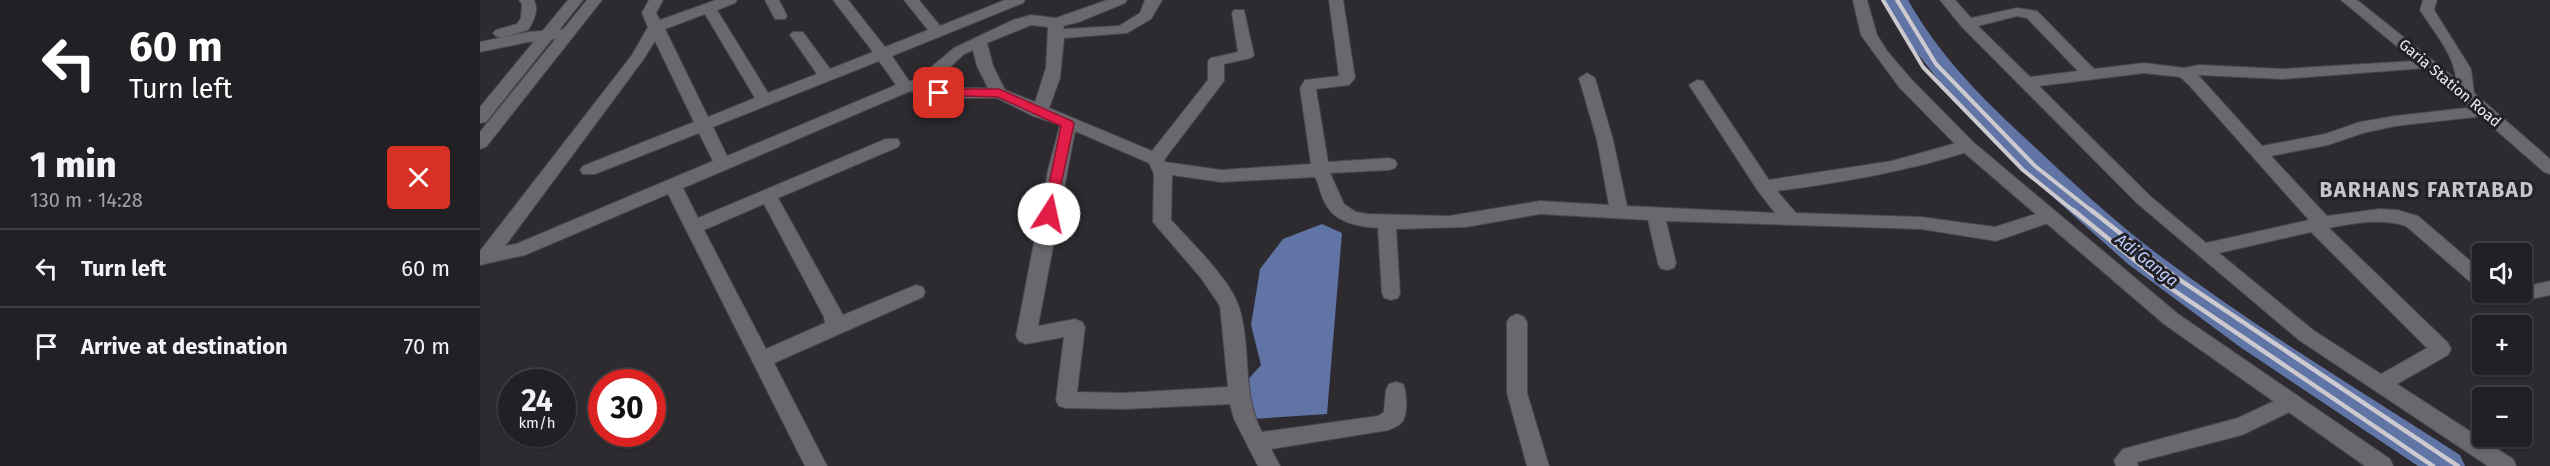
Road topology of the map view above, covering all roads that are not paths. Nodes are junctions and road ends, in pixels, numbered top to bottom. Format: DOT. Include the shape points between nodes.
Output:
graph roads {
  1 [pos="526,0"];
  2 [pos="576,0"];
  3 [pos="595,0"];
  4 [pos="656,0"];
  5 [pos="730,0"];
  6 [pos="772,0"];
  7 [pos="840,0"];
  8 [pos="911,0"];
  9 [pos="1018,0"];
  10 [pos="1119,0"];
  11 [pos="1155,0"];
  12 [pos="1336,0"];
  13 [pos="1860,0"];
  14 [pos="1947,0"];
  15 [pos="2348,0"];
  16 [pos="2430,0"];
  17 [pos="1098,4"];
  18 [pos="984,6"];
  19 [pos="709,8"];
  20 [pos="1239,13"];
  21 [pos="780,16"];
  22 [pos="1967,24"];
  23 [pos="656,27"];
  24 [pos="1056,28"];
  25 [pos="1003,30"];
  26 [pos="937,32"];
  27 [pos="567,34"];
  28 [pos="798,35"];
  29 [pos="544,36"];
  30 [pos="480,37"];
  31 [pos="979,41"];
  32 [pos="480,47"];
  33 [pos="883,53"];
  34 [pos="2426,63"];
  35 [pos="2184,73"];
  36 [pos="826,75"];
  37 [pos="2090,75"];
  38 [pos="1587,78"];
  39 [pos="2025,83"];
  40 [pos="1697,85"];
  41 [pos="913,86"];
  42 [pos="999,93"];
  43 [pos="2466,95"];
  44 [pos="765,101"];
  45 [pos="2484,111"];
  46 [pos="1039,112"];
  47 [pos="481,116"];
  48 [pos="1068,124"];
  49 [pos="703,126"];
  50 [pos="892,142"];
  51 [pos="480,143"];
  52 [pos="1967,146"];
  53 [pos="2258,153"];
  54 [pos="722,163"];
  55 [pos="1158,163"];
  56 [pos="1389,164"];
  57 [pos="2550,168"];
  58 [pos="589,170"];
  59 [pos="1321,171"];
  60 [pos="672,184"];
  61 [pos="1764,187"];
  62 [pos="768,195"];
  63 [pos="1619,212"];
  64 [pos="1656,214"];
  65 [pos="2048,216"];
  66 [pos="1790,218"];
  67 [pos="1387,223"];
  68 [pos="2319,224"];
  69 [pos="694,227"];
  70 [pos="2203,250"];
  71 [pos="484,257"];
  72 [pos="1666,263"];
  73 [pos="2472,272"];
  74 [pos="2550,288"];
  75 [pos="916,292"];
  76 [pos="1391,292"];
  77 [pos="2532,292"];
  78 [pos="1517,322"];
  79 [pos="835,327"];
  80 [pos="762,360"];
  81 [pos="2381,384"];
  82 [pos="1396,390"];
  83 [pos="1238,395"];
  84 [pos="2289,403"];
  85 [pos="1257,442"];
  86 [pos="816,466"];
  87 [pos="1269,466"];
  88 [pos="1538,466"];
  89 [pos="2127,466"];
  90 [pos="2382,466"];
  91 [pos="2505,466"];
  1 -- 30 [label="street" via="528,18 523,27"];
  2 -- 29 [label="street"];
  3 -- 27 [label="street"];
  4 -- 23 [label="street" via="649,13"];
  5 -- 19 [label="street"];
  6 -- 21 [label="street"];
  7 -- 33 [label="street"];
  8 -- 26 [label="street"];
  9 -- 18 [label="street"];
  10 -- 17 [label="street"];
  11 -- 24 [label="street" via="1146,16 1122,30"];
  12 -- 59 [label="street" via="1347,78 1311,84 1308,88"];
  13 -- 52 [label="street" via="1869,35 1882,54"];
  14 -- 22 [label="street"];
  15 -- 34 [label="street, Garia Station Road"];
  16 -- 43 [label="street" via="2427,10 2463,69"];
  17 -- 24 [label="street"];
  18 -- 25 [label="street"];
  18 -- 26 [label="street"];
  19 -- 23 [label="street"];
  19 -- 44 [label="street"];
  20 -- 55 [label="street" via="1246,55 1216,61 1216,81"];
  22 -- 37 [label="street" via="2017,12 2032,14"];
  22 -- 39 [label="street"];
  23 -- 49 [label="street"];
  23 -- 71 [label="street" via="638,57"];
  24 -- 25 [label="street" via="1031,20"];
  24 -- 46 [label="street" via="1055,68"];
  25 -- 31 [label="street"];
  26 -- 33 [label="street"];
  27 -- 29 [label="street"];
  27 -- 51 [label="street"];
  28 -- 36 [label="street"];
  29 -- 32 [label="street"];
  29 -- 47 [label="street"];
  31 -- 41 [label="street" via="959,51"];
  31 -- 42 [label="street" via="985,66"];
  33 -- 36 [label="street"];
  33 -- 41 [label="street"];
  34 -- 35 [label="street" via="2295,74 2199,70"];
  34 -- 43 [label="street, Garia Station Road"];
  35 -- 37 [label="street" via="2144,68"];
  35 -- 53 [label="street"];
  36 -- 44 [label="street"];
  37 -- 39 [label="street"];
  38 -- 63 [label="street"];
  39 -- 70 [label="street" via="2144,200"];
  40 -- 61 [label="street"];
  41 -- 42 [label="street" via="939,93"];
  41 -- 54 [label="street"];
  42 -- 46 [label="street"];
  43 -- 45 [label="street, Garia Station Road"];
  44 -- 49 [label="street"];
  45 -- 53 [label="street" via="2395,121"];
  45 -- 57 [label="street, Garia Station Road"];
  46 -- 48 [label="street"];
  48 -- 55 [label="street"];
  48 -- 83 [label="street" via="1026,336 1075,327 1066,400"];
  49 -- 54 [label="street"];
  49 -- 58 [label="street"];
  50 -- 62 [label="street"];
  52 -- 61 [label="street" via="1861,173"];
  52 -- 65 [label="street"];
  53 -- 68 [label="street"];
  54 -- 60 [label="street"];
  55 -- 59 [label="street" via="1221,176"];
  55 -- 83 [label="street" via="1164,184 1162,222 1208,273 1229,305"];
  56 -- 59 [label="street"];
  59 -- 67 [label="street" via="1330,198 1344,214"];
  60 -- 69 [label="street"];
  60 -- 71 [label="street" via="519,250"];
  61 -- 66 [label="street"];
  62 -- 69 [label="street"];
  62 -- 79 [label="street" via="834,317"];
  63 -- 64 [label="street"];
  63 -- 67 [label="street" via="1559,206 1518,209 1478,219"];
  64 -- 66 [label="street"];
  64 -- 72 [label="street"];
  65 -- 66 [label="street" via="1996,234 1921,224"];
  65 -- 84 [label="street" via="2171,319"];
  67 -- 76 [label="street"];
  68 -- 70 [label="street"];
  68 -- 73 [label="street" via="2383,214 2399,216 2412,221"];
  68 -- 81 [label="street" via="2441,349"];
  69 -- 80 [label="street"];
  70 -- 81 [label="street" via="2306,335"];
  74 -- 77 [label="street"];
  75 -- 79 [label="street"];
  78 -- 88 [label="street" via="1517,393"];
  79 -- 80 [label="street"];
  80 -- 86 [label="street"];
  81 -- 91 [label="street"];
  82 -- 85 [label="street" via="1394,417 1382,424"];
  83 -- 85 [label="street" via="1244,419"];
  84 -- 89 [label="street" via="2242,426 2131,455 2124,460"];
  84 -- 90 [label="street"];
  85 -- 87 [label="street"];
}
